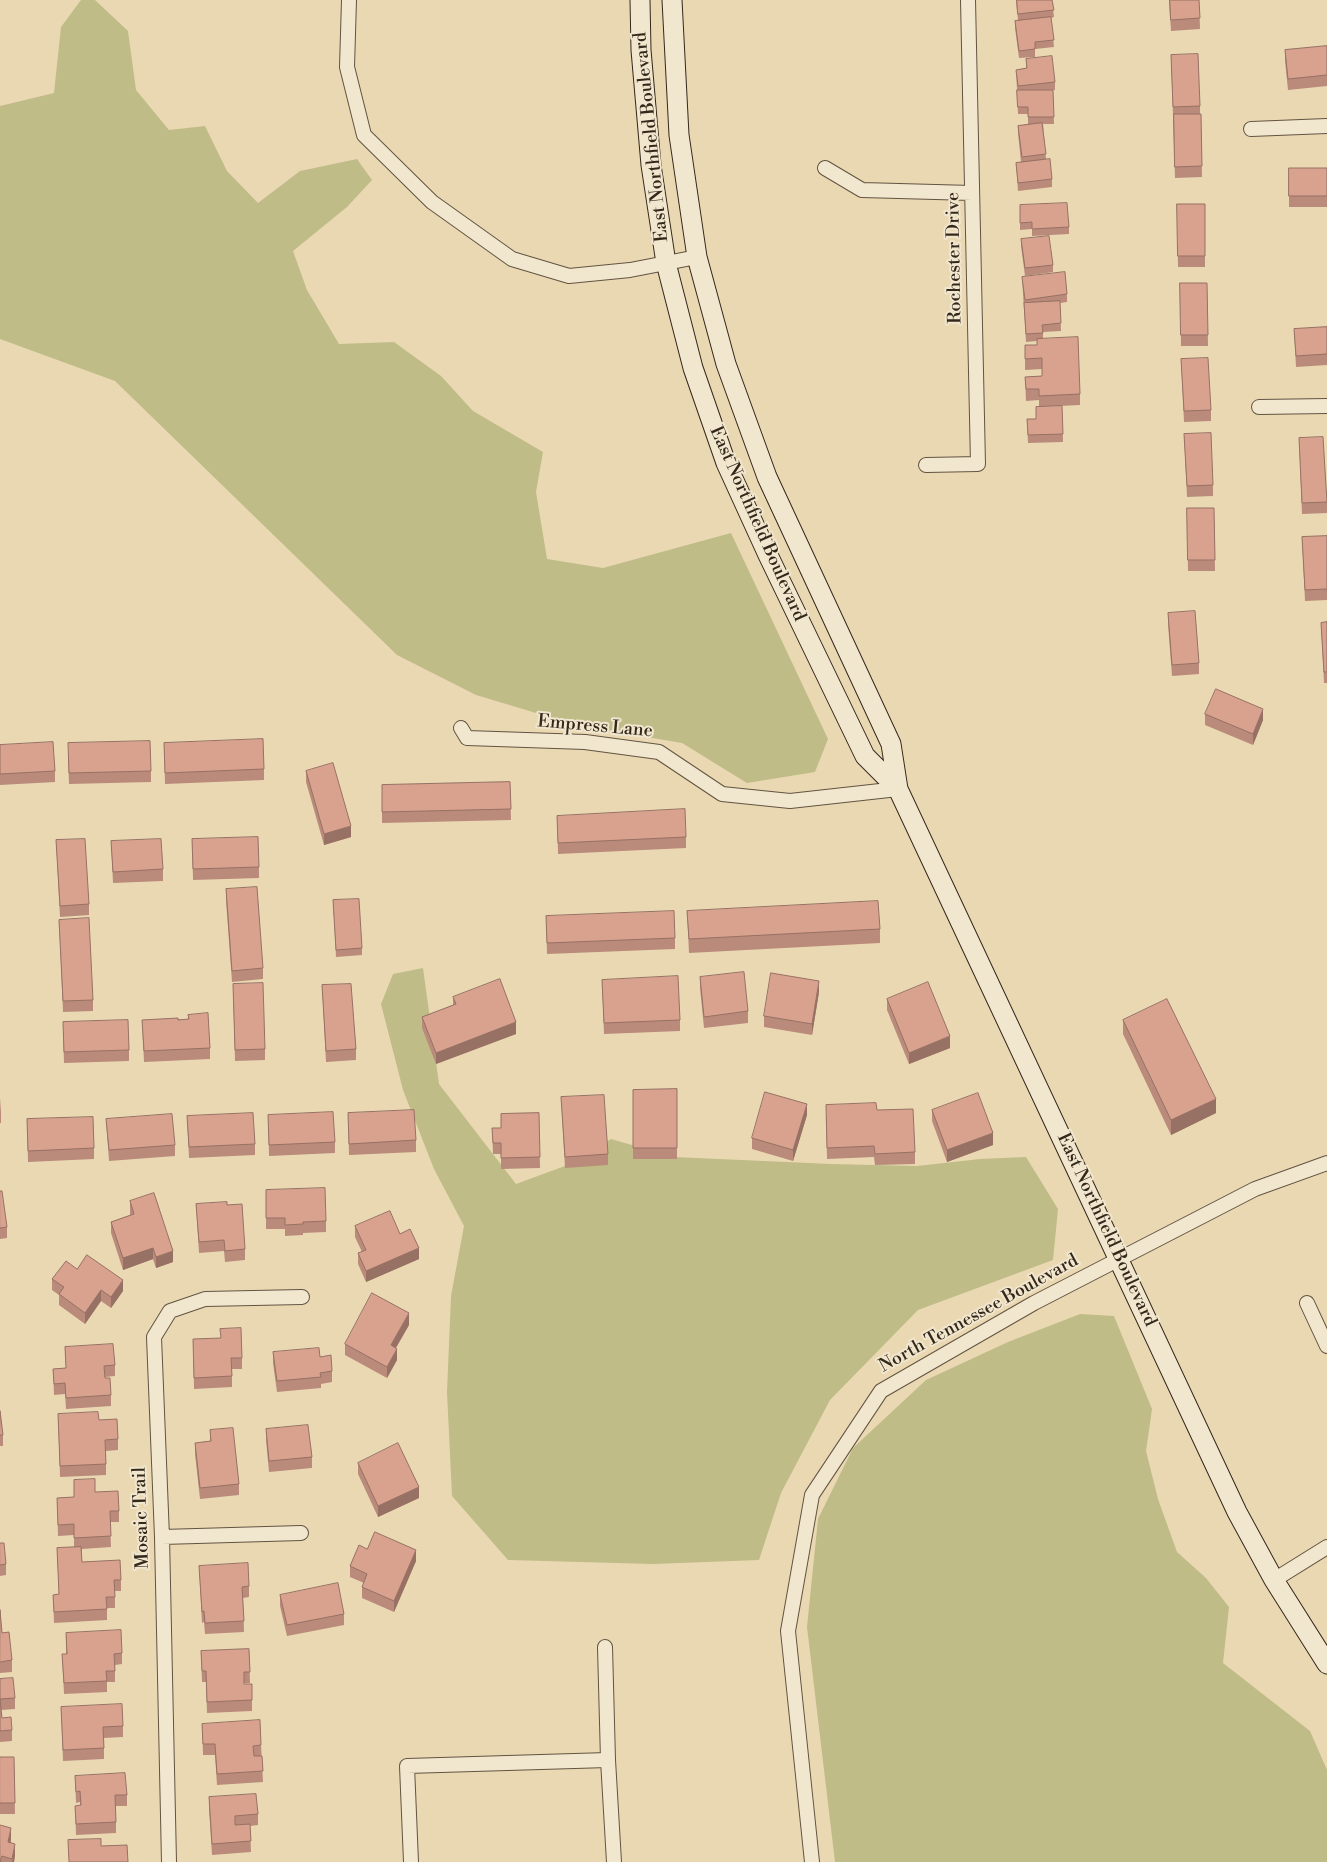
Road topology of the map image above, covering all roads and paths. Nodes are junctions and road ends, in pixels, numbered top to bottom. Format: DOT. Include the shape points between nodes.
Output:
graph roads {
  1 [pos="349,0"];
  2 [pos="640,0"];
  3 [pos="672,0"];
  4 [pos="968,0"];
  5 [pos="1327,126"];
  6 [pos="1250,129"];
  7 [pos="825,168"];
  8 [pos="972,193"];
  9 [pos="698,257"];
  10 [pos="666,264"];
  11 [pos="1327,406"];
  12 [pos="1259,407"];
  13 [pos="926,465"];
  14 [pos="461,728"];
  15 [pos="898,789"];
  16 [pos="1327,1163"];
  17 [pos="1119,1258"];
  18 [pos="302,1297"];
  19 [pos="1307,1303"];
  20 [pos="1327,1346"];
  21 [pos="301,1533"];
  22 [pos="162,1537"];
  23 [pos="1327,1547"];
  24 [pos="1274,1580"];
  25 [pos="605,1647"];
  26 [pos="1327,1664"];
  27 [pos="608,1760"];
  28 [pos="169,1862"];
  29 [pos="411,1862"];
  30 [pos="614,1862"];
  31 [pos="812,1862"];
  1 -- 10 [label="street" via="347,67 364,135 432,202 512,259 568,276"];
  2 -- 10 [label="main road, East Northfield Boulevard" via="640,50 651,165"];
  3 -- 9 [label="main road, East Northfield Boulevard" via="679,135"];
  4 -- 8 [label="street, Rochester Drive"];
  5 -- 6 [label="street"];
  7 -- 8 [label="street" via="862,190"];
  8 -- 13 [label="street, Rochester Drive" via="978,464"];
  9 -- 10 [label="street"];
  9 -- 15 [label="main road, East Northfield Boulevard" via="726,364 767,477 890,744"];
  10 -- 15 [label="main road, East Northfield Boulevard" via="693,368 726,463 864,756"];
  11 -- 12 [label="street"];
  14 -- 15 [label="street, Empress Lane" via="467,738 585,742 659,752 722,794 790,801"];
  15 -- 17 [label="main road, East Northfield Boulevard"];
  16 -- 17 [label="street, North Tennessee Boulevard" via="1254,1189"];
  17 -- 24 [label="main road, East Northfield Boulevard" via="1237,1512"];
  17 -- 31 [label="street, North Tennessee Boulevard" via="880,1391 812,1495 788,1631"];
  18 -- 22 [label="street, Mosaic Trail" via="205,1299 170,1311 154,1337"];
  19 -- 20 [label="street"];
  21 -- 22 [label="street"];
  22 -- 28 [label="street, Mosaic Trail"];
  23 -- 24 [label="street"];
  24 -- 26 [label="main road, East Northfield Boulevard"];
  25 -- 27 [label="street"];
  27 -- 29 [label="street" via="407,1766"];
  27 -- 30 [label="street"];
}
